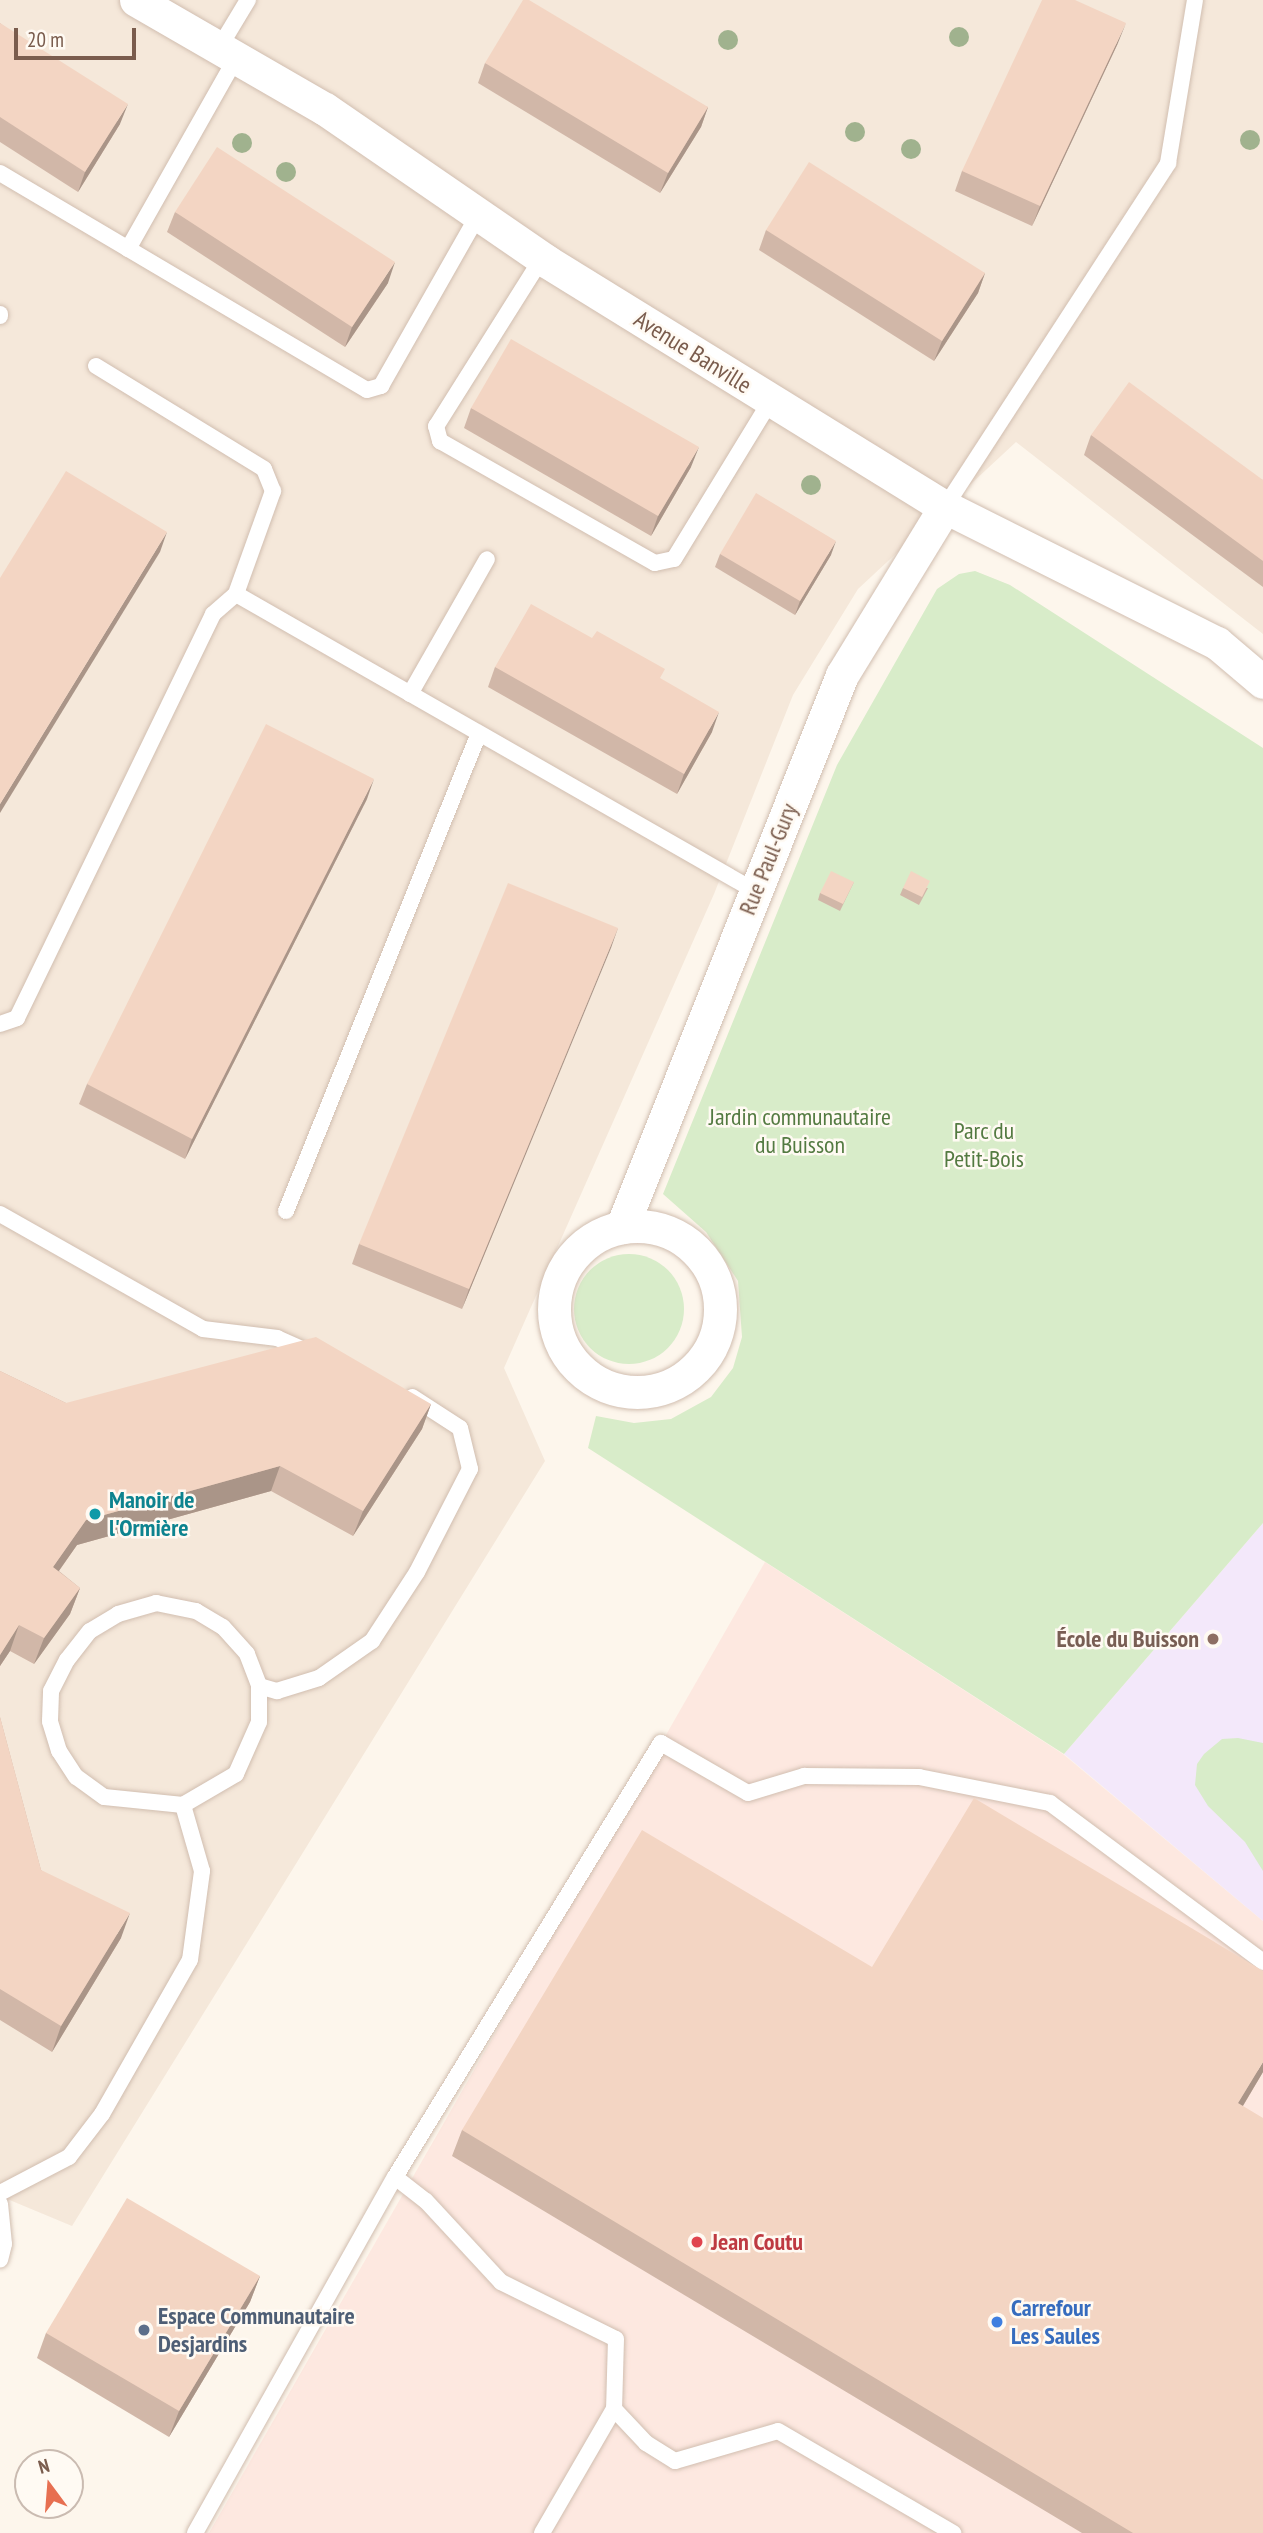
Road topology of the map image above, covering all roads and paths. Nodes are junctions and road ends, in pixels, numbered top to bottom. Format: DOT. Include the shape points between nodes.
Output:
graph roads {
  1 [pos="136,0"];
  2 [pos="248,0"];
  3 [pos="1195,0"];
  4 [pos="228,53"];
  5 [pos="0,173"];
  6 [pos="478,215"];
  7 [pos="128,249"];
  8 [pos="542,258"];
  9 [pos="96,366"];
  10 [pos="771,400"];
  11 [pos="945,507"];
  12 [pos="487,559"];
  13 [pos="236,594"];
  14 [pos="1263,682"];
  15 [pos="410,694"];
  16 [pos="479,733"];
  17 [pos="755,891"];
  18 [pos="0,1024"];
  19 [pos="286,1211"];
  20 [pos="0,1214"];
  21 [pos="622,1227"];
  22 [pos="326,1360"];
  23 [pos="399,1391"];
  24 [pos="259,1686"];
  25 [pos="183,1805"];
  26 [pos="1263,1962"];
  27 [pos="395,2177"];
  28 [pos="0,2193"];
  29 [pos="0,2204"];
  30 [pos="0,2260"];
  31 [pos="614,2409"];
  32 [pos="195,2533"];
  33 [pos="542,2533"];
  34 [pos="953,2533"];
  1 -- 4 [label="street, Avenue Banville"];
  2 -- 4 [label="lane"];
  3 -- 11 [label="lane" via="1168,163"];
  4 -- 6 [label="street, Avenue Banville" via="325,109"];
  4 -- 7 [label="lane"];
  5 -- 7 [label="lane"];
  6 -- 7 [label="lane" via="381,386 367,390"];
  6 -- 8 [label="street, Avenue Banville"];
  8 -- 10 [label="street, Avenue Banville"];
  8 -- 10 [label="lane" via="436,426 440,441 655,563 674,559"];
  9 -- 13 [label="lane" via="264,470 273,491"];
  10 -- 11 [label="street, Avenue Banville"];
  11 -- 14 [label="street, Avenue Banville" via="1217,643"];
  11 -- 17 [label="street, Rue Paul-Gury" via="842,675"];
  12 -- 15 [label="lane"];
  13 -- 15 [label="lane"];
  13 -- 18 [label="lane" via="213,614 17,1018"];
  15 -- 16 [label="lane"];
  16 -- 17 [label="lane"];
  16 -- 19 [label="lane"];
  17 -- 21 [label="street, Rue Paul-Gury"];
  20 -- 22 [label="lane" via="203,1329 277,1338"];
  21 -- 21 [label="street" via="595,1237 573,1255 558,1280 552,1308 557,1336 570,1361 592,1381 619,1391 648,1392 675,1384 696,1368 712,1347 720,1321 720,1295 711,1270 695,1249 674,1234 648,1226"];
  23 -- 24 [label="lane" via="460,1428 470,1469 417,1572 372,1641 319,1678 277,1690"];
  24 -- 25 [label="lane" via="259,1722 236,1774"];
  24 -- 25 [label="lane" via="247,1654 223,1627 197,1611 156,1603 118,1614 90,1631 67,1660 51,1691 50,1721 59,1751 76,1777 104,1797"];
  25 -- 28 [label="lane" via="202,1871 190,1960 102,2114 69,2157"];
  26 -- 27 [label="lane" via="1050,1803 919,1777 804,1776 748,1793 661,1743"];
  27 -- 31 [label="lane" via="426,2201 501,2282 616,2339"];
  27 -- 32 [label="lane"];
  29 -- 30 [label="lane" via="4,2244"];
  31 -- 33 [label="lane"];
  31 -- 34 [label="lane" via="646,2443 675,2460 778,2431"];
}
